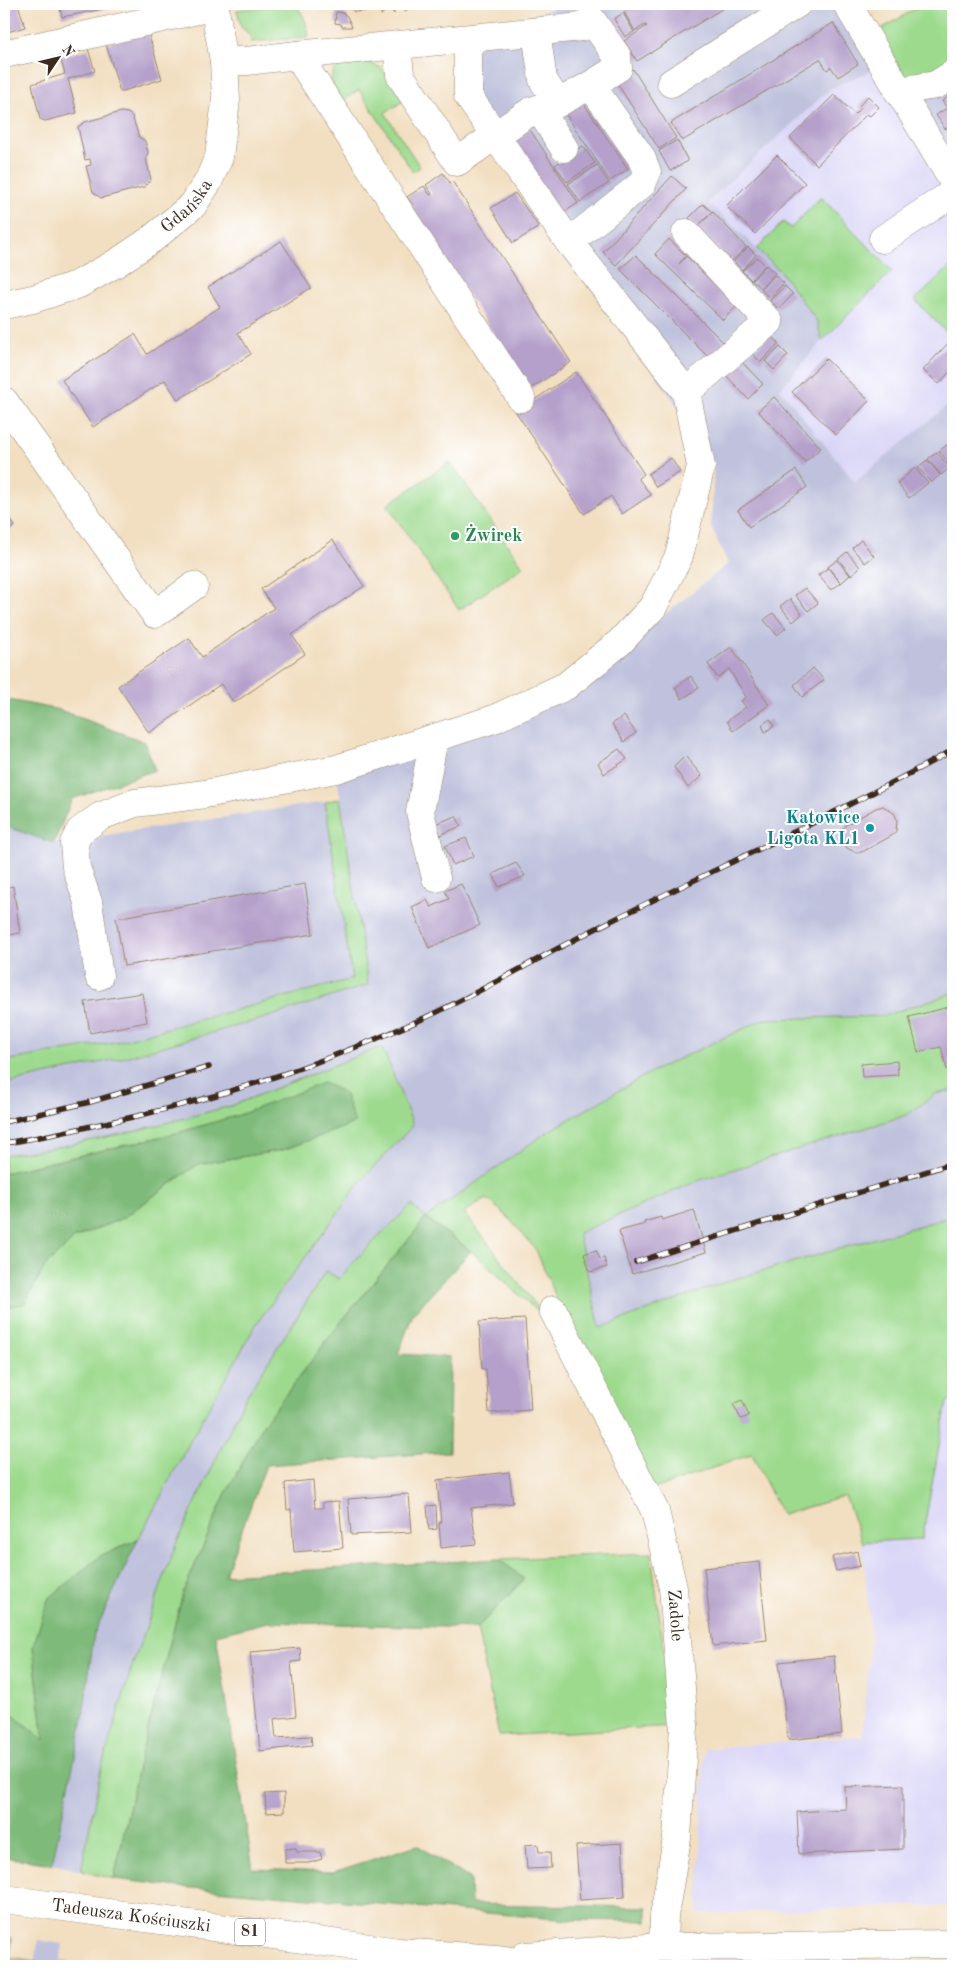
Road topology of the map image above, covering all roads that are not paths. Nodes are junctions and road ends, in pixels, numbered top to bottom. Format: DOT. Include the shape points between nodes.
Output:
graph roads {
  1 [pos="797,4"];
  2 [pos="847,4"];
  3 [pos="214,5"];
  4 [pos="536,32"];
  5 [pos="468,39"];
  6 [pos="397,46"];
  7 [pos="4,54"];
  8 [pos="297,55"];
  9 [pos="224,62"];
  10 [pos="953,74"];
  11 [pos="671,83"];
  12 [pos="591,85"];
  13 [pos="898,91"];
  14 [pos="548,106"];
  15 [pos="495,136"];
  16 [pos="564,148"];
  17 [pos="953,181"];
  18 [pos="953,193"];
  19 [pos="686,233"];
  20 [pos="882,238"];
  21 [pos="569,242"];
  22 [pos="4,305"];
  23 [pos="686,392"];
  24 [pos="520,398"];
  25 [pos="4,401"];
  26 [pos="194,586"];
  27 [pos="434,738"];
  28 [pos="436,878"];
  29 [pos="99,976"];
  30 [pos="553,1310"];
  31 [pos="4,1898"];
  32 [pos="953,1944"];
  33 [pos="663,1947"];
  34 [pos="496,1958"];
  35 [pos="549,1966"];
  1 -- 11 [label="street"];
  2 -- 13 [label="street"];
  3 -- 7 [label="street"];
  3 -- 9 [label="street, Gdańska"];
  4 -- 5 [label="street"];
  4 -- 12 [label="street" via="582,28 591,19 616,56 618,68"];
  4 -- 14 [label="street"];
  5 -- 6 [label="street"];
  5 -- 15 [label="street" via="468,96"];
  6 -- 8 [label="street"];
  6 -- 15 [label="street" via="400,75 457,162"];
  8 -- 9 [label="street"];
  8 -- 24 [label="street"];
  9 -- 22 [label="street, Gdańska" via="226,100 219,157 193,205 152,239 79,284"];
  10 -- 13 [label="street" via="936,85"];
  12 -- 14 [label="street"];
  12 -- 21 [label="street" via="641,157 647,172 642,184"];
  13 -- 17 [label="street"];
  14 -- 15 [label="street" via="531,111"];
  14 -- 16 [label="street"];
  15 -- 21 [label="street"];
  18 -- 20 [label="street"];
  19 -- 23 [label="street" via="769,322"];
  21 -- 23 [label="street"];
  23 -- 27 [label="street" via="701,466 679,556 652,607 620,642 566,686 494,719"];
  25 -- 26 [label="street" via="155,614"];
  27 -- 28 [label="street" via="420,812"];
  27 -- 29 [label="street" via="336,769 205,794 135,803 101,816 80,831 74,843 76,867 88,902"];
  30 -- 33 [label="street, Zadole" via="654,1511 673,1588 684,1726 677,1838 664,1916"];
  31 -- 34 [label="street, Tadeusza Kościuszki / 81" via="399,1952"];
  32 -- 33 [label="street, Tadeusza Kościuszki / 81"];
  33 -- 34 [label="street, Tadeusza Kościuszki / 81"];
  34 -- 35 [label="street, Tadeusza Kościuszki / 81"];
}
